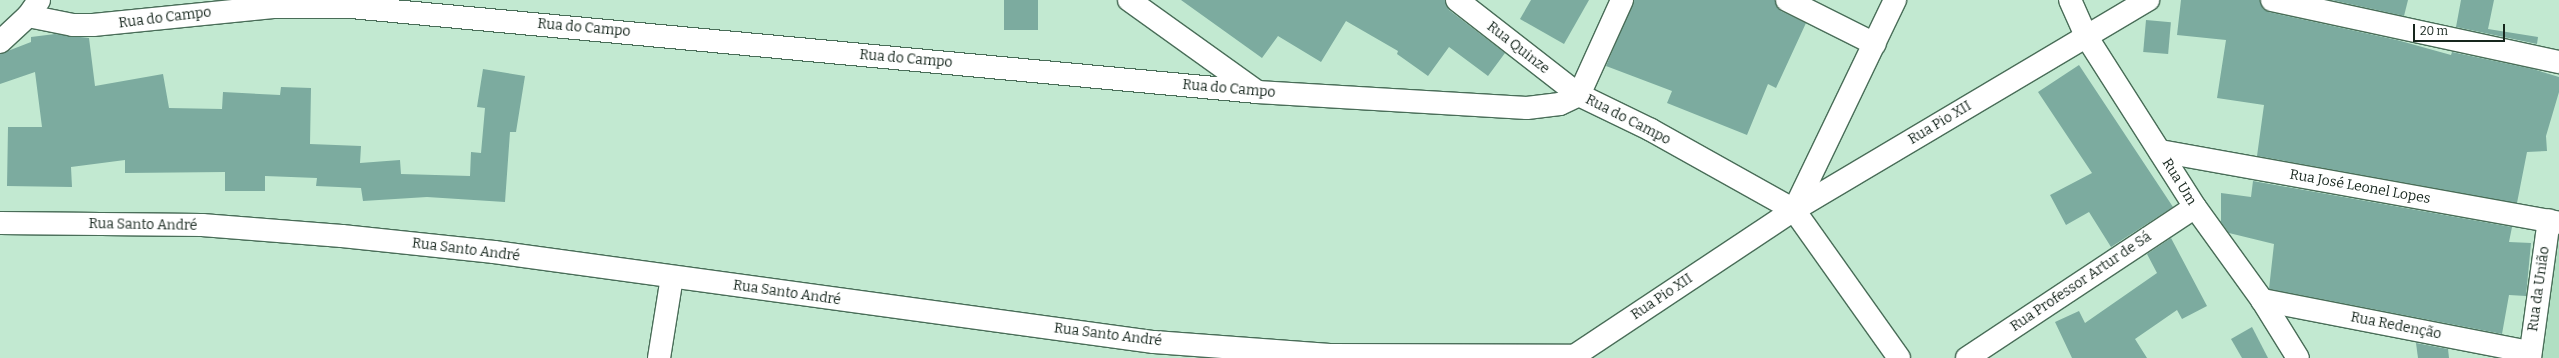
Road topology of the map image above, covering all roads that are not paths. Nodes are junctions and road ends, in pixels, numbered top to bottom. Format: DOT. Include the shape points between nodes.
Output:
graph roads {
  1 [pos="1129,0"];
  2 [pos="1457,0"];
  3 [pos="1622,0"];
  4 [pos="1787,0"];
  5 [pos="1895,0"];
  6 [pos="2070,0"];
  7 [pos="2148,0"];
  8 [pos="2272,0"];
  9 [pos="33,8"];
  10 [pos="2086,36"];
  11 [pos="0,42"];
  12 [pos="1875,44"];
  13 [pos="2559,62"];
  14 [pos="1257,92"];
  15 [pos="1579,95"];
  16 [pos="2160,151"];
  17 [pos="2195,207"];
  18 [pos="1794,210"];
  19 [pos="2554,222"];
  20 [pos="0,224"];
  21 [pos="672,277"];
  22 [pos="2262,300"];
  23 [pos="2530,355"];
  24 [pos="1572,357"];
  25 [pos="660,358"];
  26 [pos="1899,358"];
  27 [pos="1967,358"];
  28 [pos="2298,358"];
  1 -- 14 [label="street"];
  2 -- 15 [label="street, Rua Quinze"];
  3 -- 15 [label="street"];
  4 -- 12 [label="street"];
  5 -- 12 [label="street"];
  6 -- 10 [label="street, Rua Um"];
  7 -- 10 [label="street, Rua Pio XII"];
  8 -- 13 [label="street"];
  9 -- 11 [label="street, Rua do Campo"];
  9 -- 14 [label="street, Rua do Campo" via="73,25 93,25 273,7 351,7"];
  10 -- 16 [label="street, Rua Um"];
  10 -- 18 [label="street, Rua Pio XII"];
  12 -- 18 [label="street"];
  14 -- 15 [label="street, Rua do Campo" via="1527,108 1549,106"];
  15 -- 18 [label="street, Rua do Campo" via="1650,130"];
  16 -- 17 [label="street, Rua Um"];
  16 -- 19 [label="street, Rua José Leonel Lopes"];
  17 -- 22 [label="street, Rua Um"];
  17 -- 27 [label="street, Rua Professor Artur de Sá"];
  18 -- 24 [label="street, Rua Pio XII"];
  18 -- 26 [label="street"];
  19 -- 23 [label="street, Rua da União"];
  20 -- 21 [label="street, Rua Santo André" via="202,225 494,252"];
  21 -- 24 [label="street, Rua Santo André" via="1154,342 1330,355"];
  21 -- 25 [label="street"];
  22 -- 23 [label="street, Rua Redenção"];
  22 -- 28 [label="street, Rua Um"];
}
